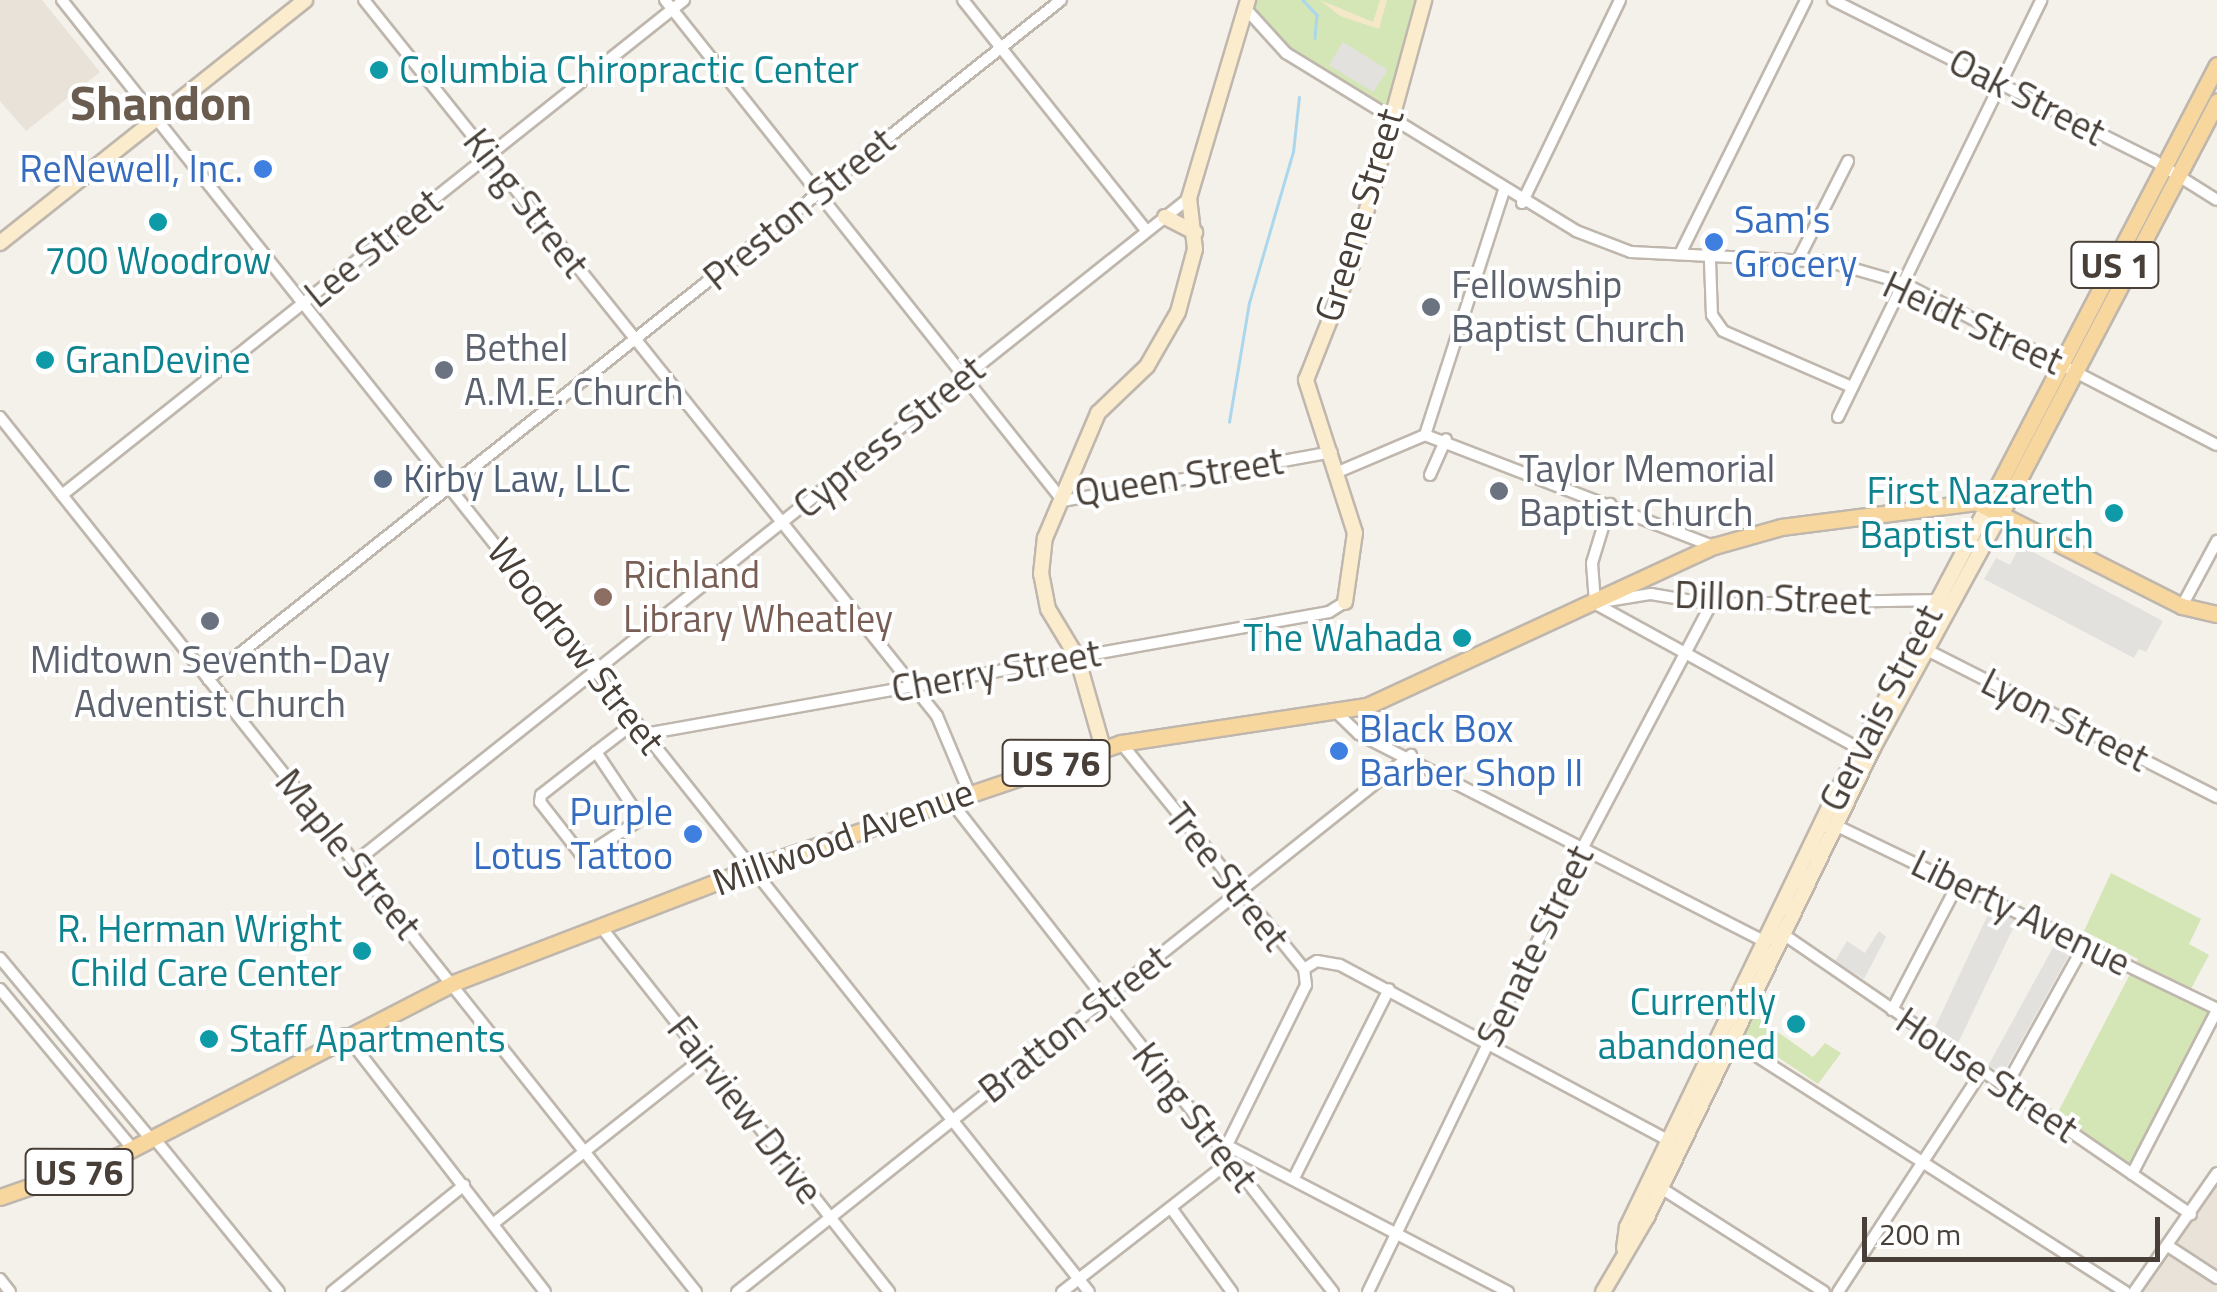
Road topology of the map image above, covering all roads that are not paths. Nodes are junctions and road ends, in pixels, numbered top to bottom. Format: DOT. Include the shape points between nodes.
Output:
graph roads {
  1 [pos="62,0"];
  2 [pos="305,0"];
  3 [pos="364,0"];
  4 [pos="684,0"];
  5 [pos="963,0"];
  6 [pos="1061,0"];
  7 [pos="1424,0"];
  8 [pos="1620,0"];
  9 [pos="1806,0"];
  10 [pos="1834,0"];
  11 [pos="2041,0"];
  12 [pos="668,5"];
  13 [pos="1248,5"];
  14 [pos="1001,48"];
  15 [pos="2217,65"];
  16 [pos="2001,82"];
  17 [pos="2217,100"];
  18 [pos="156,118"];
  19 [pos="1390,118"];
  20 [pos="488,156"];
  21 [pos="1848,161"];
  22 [pos="2172,172"];
  23 [pos="1504,191"];
  24 [pos="818,193"];
  25 [pos="1190,198"];
  26 [pos="2217,200"];
  27 [pos="1522,203"];
  28 [pos="1165,217"];
  29 [pos="1147,231"];
  30 [pos="1195,232"];
  31 [pos="0,244"];
  32 [pos="1680,254"];
  33 [pos="1710,260"];
  34 [pos="1798,260"];
  35 [pos="1903,284"];
  36 [pos="303,303"];
  37 [pos="635,340"];
  38 [pos="2062,362"];
  39 [pos="2076,371"];
  40 [pos="964,377"];
  41 [pos="1852,388"];
  42 [pos="0,417"];
  43 [pos="1838,417"];
  44 [pos="1424,435"];
  45 [pos="1446,439"];
  46 [pos="2217,445"];
  47 [pos="1332,452"];
  48 [pos="1338,472"];
  49 [pos="1430,475"];
  50 [pos="450,487"];
  51 [pos="62,495"];
  52 [pos="1063,501"];
  53 [pos="1610,504"];
  54 [pos="1994,509"];
  55 [pos="780,523"];
  56 [pos="2217,541"];
  57 [pos="1714,546"];
  58 [pos="1943,600"];
  59 [pos="1345,602"];
  60 [pos="1596,603"];
  61 [pos="1711,604"];
  62 [pos="2182,606"];
  63 [pos="2217,614"];
  64 [pos="1919,646"];
  65 [pos="1683,656"];
  66 [pos="1077,657"];
  67 [pos="596,671"];
  68 [pos="208,680"];
  69 [pos="914,686"];
  70 [pos="1338,714"];
  71 [pos="636,722"];
  72 [pos="645,734"];
  73 [pos="1121,743"];
  74 [pos="1103,748"];
  75 [pos="1858,748"];
  76 [pos="596,752"];
  77 [pos="1411,755"];
  78 [pos="969,792"];
  79 [pos="2217,796"];
  80 [pos="948,798"];
  81 [pos="1830,822"];
  82 [pos="1583,846"];
  83 [pos="354,863"];
  84 [pos="752,868"];
  85 [pos="1958,882"];
  86 [pos="1238,894"];
  87 [pos="601,927"];
  88 [pos="1783,934"];
  89 [pos="1764,941"];
  90 [pos="2086,942"];
  91 [pos="0,958"];
  92 [pos="1304,968"];
  93 [pos="453,983"];
  94 [pos="0,989"];
  95 [pos="1388,989"];
  96 [pos="1103,1000"];
  97 [pos="2217,1009"];
  98 [pos="1892,1010"];
  99 [pos="344,1034"];
  100 [pos="1726,1037"];
  101 [pos="1486,1044"];
  102 [pos="704,1057"];
  103 [pos="1981,1073"];
  104 [pos="2005,1088"];
  105 [pos="953,1120"];
  106 [pos="152,1138"];
  107 [pos="1668,1140"];
  108 [pos="132,1148"];
  109 [pos="584,1152"];
  110 [pos="1226,1154"];
  111 [pos="1919,1163"];
  112 [pos="2132,1174"];
  113 [pos="2217,1174"];
  114 [pos="1295,1176"];
  115 [pos="464,1185"];
  116 [pos="1661,1188"];
  117 [pos="0,1197"];
  118 [pos="1172,1208"];
  119 [pos="2191,1214"];
  120 [pos="830,1218"];
  121 [pos="494,1223"];
  122 [pos="1394,1230"];
  123 [pos="2168,1246"];
  124 [pos="1623,1254"];
  125 [pos="2217,1278"];
  126 [pos="1079,1279"];
  127 [pos="1818,1291"];
  128 [pos="279,1292"];
  129 [pos="332,1292"];
  130 [pos="545,1292"];
  131 [pos="696,1292"];
  132 [pos="737,1292"];
  133 [pos="889,1292"];
  134 [pos="1062,1292"];
  135 [pos="1089,1292"];
  136 [pos="1232,1292"];
  137 [pos="1334,1292"];
  138 [pos="1368,1292"];
  139 [pos="1508,1292"];
  140 [pos="1603,1292"];
  141 [pos="1838,1292"];
  142 [pos="2126,1292"];
  143 [pos="2134,1292"];
  1 -- 18 [label="street, Woodrow Street"];
  2 -- 18 [label="main road"];
  3 -- 20 [label="street, King Street"];
  4 -- 12 [label="street, Lee Street"];
  5 -- 14 [label="street"];
  6 -- 14 [label="street, Preston Street"];
  7 -- 19 [label="main road, Greene Street"];
  8 -- 27 [label="street"];
  9 -- 32 [label="street"];
  10 -- 16 [label="street, Oak Street"];
  11 -- 16 [label="street"];
  12 -- 20 [label="street, Lee Street"];
  12 -- 24 [label="street, Queen Street"];
  13 -- 19 [label="street, Heidt Street" via="1286,53"];
  13 -- 25 [label="main road"];
  14 -- 24 [label="street, Preston Street"];
  14 -- 29 [label="street"];
  15 -- 22 [label="main road, Gervais Street / US 1"];
  16 -- 22 [label="street, Oak Street"];
  16 -- 35 [label="street"];
  17 -- 22 [label="main road, Gervais Street / US 1"];
  18 -- 31 [label="main road"];
  18 -- 36 [label="street, Woodrow Street"];
  19 -- 23 [label="street, Heidt Street"];
  19 -- 47 [label="main road, Greene Street" via="1352,264 1306,380"];
  20 -- 36 [label="street, Lee Street"];
  20 -- 37 [label="street, King Street"];
  21 -- 34 [label="street"];
  22 -- 26 [label="street, Oak Street"];
  22 -- 38 [label="main road, Gervais Street / US 1"];
  22 -- 39 [label="main road, Gervais Street / US 1"];
  23 -- 27 [label="street, Heidt Street"];
  23 -- 44 [label="street"];
  24 -- 37 [label="street, Preston Street"];
  24 -- 40 [label="street, Queen Street"];
  25 -- 28 [label="street, Cypress Street"];
  25 -- 30 [label="main road"];
  27 -- 32 [label="street, Heidt Street" via="1632,252"];
  28 -- 29 [label="street, Cypress Street"];
  28 -- 30 [label="main road"];
  29 -- 40 [label="street, Cypress Street"];
  30 -- 52 [label="main road" via="1190,279 1166,337 1147,366 1098,413"];
  32 -- 33 [label="street, Heidt Street"];
  33 -- 34 [label="street, Heidt Street"];
  33 -- 41 [label="street" via="1712,315 1723,332"];
  34 -- 35 [label="street, Heidt Street"];
  35 -- 38 [label="street, Heidt Street"];
  35 -- 41 [label="street"];
  36 -- 50 [label="street, Woodrow Street"];
  36 -- 51 [label="street, Lee Street"];
  37 -- 50 [label="street, Preston Street"];
  37 -- 55 [label="street, King Street"];
  38 -- 39 [label="street, Heidt Street"];
  38 -- 54 [label="main road, Gervais Street / US 1"];
  39 -- 46 [label="street, Heidt Street"];
  39 -- 54 [label="main road, Gervais Street / US 1"];
  40 -- 52 [label="street, Queen Street"];
  40 -- 55 [label="street, Cypress Street"];
  41 -- 43 [label="street"];
  42 -- 51 [label="street, Maple Street"];
  44 -- 45 [label="street"];
  44 -- 48 [label="street"];
  45 -- 49 [label="street"];
  45 -- 53 [label="street"];
  47 -- 48 [label="main road, Greene Street"];
  47 -- 52 [label="street, Queen Street"];
  48 -- 59 [label="main road, Greene Street" via="1355,532"];
  50 -- 67 [label="street, Woodrow Street"];
  50 -- 68 [label="street, Preston Street"];
  51 -- 68 [label="street, Maple Street"];
  52 -- 66 [label="main road" via="1046,538 1041,574 1048,609"];
  53 -- 57 [label="street"];
  53 -- 60 [label="street" via="1592,564"];
  54 -- 57 [label="main road, Millwood Avenue / US 76" via="1960,500 1836,516"];
  54 -- 58 [label="main road, Gervais Street"];
  54 -- 62 [label="main road, Millwood Avenue"];
  55 -- 67 [label="street, Cypress Street"];
  55 -- 69 [label="street, King Street"];
  56 -- 62 [label="street"];
  57 -- 60 [label="main road, Millwood Avenue / US 76"];
  58 -- 61 [label="street, Dillon Street"];
  58 -- 64 [label="main road, Gervais Street"];
  59 -- 66 [label="street, Cherry Street" via="1328,612"];
  60 -- 61 [label="street, Dillon Street" via="1651,594"];
  60 -- 65 [label="street"];
  60 -- 70 [label="main road, Millwood Avenue / US 76" via="1408,690"];
  61 -- 65 [label="street, Senate Street"];
  62 -- 63 [label="main road, Millwood Avenue"];
  64 -- 75 [label="main road, Gervais Street"];
  64 -- 79 [label="street, Lyon Street"];
  64 -- 81 [label="main road, Gervais Street"];
  65 -- 75 [label="street"];
  65 -- 82 [label="street, Senate Street"];
  66 -- 69 [label="street, Cherry Street"];
  66 -- 74 [label="main road"];
  67 -- 71 [label="street, Woodrow Street"];
  67 -- 83 [label="street, Cypress Street"];
  68 -- 83 [label="street, Maple Street"];
  69 -- 72 [label="street, Cherry Street"];
  69 -- 78 [label="street, King Street" via="937,716"];
  70 -- 73 [label="main road, Millwood Avenue / US 76" via="1200,727"];
  70 -- 77 [label="street" via="1360,734"];
  71 -- 72 [label="street, Woodrow Street"];
  71 -- 76 [label="street"];
  72 -- 84 [label="street, Woodrow Street"];
  73 -- 74 [label="main road, Millwood Avenue / US 76"];
  73 -- 86 [label="street, Tree Street"];
  74 -- 78 [label="main road, Millwood Avenue / US 76"];
  75 -- 81 [label="main road, Gervais Street"];
  76 -- 76 [label="street" via="540,802 583,857 641,818"];
  77 -- 82 [label="street"];
  77 -- 86 [label="street, Bratton Street"];
  78 -- 80 [label="main road, Millwood Avenue / US 76"];
  80 -- 84 [label="main road, Millwood Avenue / US 76"];
  80 -- 96 [label="street, King Street"];
  81 -- 85 [label="street, Liberty Avenue"];
  81 -- 88 [label="main road, Gervais Street"];
  81 -- 89 [label="main road, Gervais Street"];
  82 -- 89 [label="street"];
  82 -- 101 [label="street, Senate Street"];
  83 -- 93 [label="street, Maple Street"];
  84 -- 87 [label="main road, Millwood Avenue / US 76"];
  84 -- 105 [label="street, Woodrow Street"];
  85 -- 90 [label="street, Liberty Avenue"];
  85 -- 98 [label="street"];
  86 -- 92 [label="street, Tree Street"];
  86 -- 96 [label="street, Bratton Street"];
  87 -- 93 [label="main road, Millwood Avenue / US 76"];
  87 -- 102 [label="street, Fairview Drive"];
  88 -- 98 [label="street, House Street"];
  88 -- 100 [label="main road, Gervais Street"];
  89 -- 100 [label="main road, Gervais Street"];
  90 -- 97 [label="street, Liberty Avenue"];
  90 -- 104 [label="street"];
  91 -- 106 [label="street"];
  92 -- 95 [label="street, Tree Street" via="1317,961 1340,965"];
  92 -- 110 [label="street" via="1306,985"];
  93 -- 99 [label="main road, Millwood Avenue / US 76"];
  93 -- 109 [label="street, Maple Street"];
  94 -- 108 [label="street"];
  95 -- 101 [label="street, Tree Street"];
  95 -- 114 [label="street"];
  96 -- 105 [label="street, Bratton Street"];
  96 -- 110 [label="street, King Street"];
  97 -- 112 [label="street"];
  98 -- 103 [label="street, House Street"];
  99 -- 106 [label="main road, Millwood Avenue / US 76"];
  99 -- 115 [label="street"];
  100 -- 107 [label="main road, Gervais Street"];
  100 -- 111 [label="street"];
  100 -- 116 [label="main road, Gervais Street"];
  101 -- 107 [label="street, Tree Street"];
  101 -- 122 [label="street, Senate Street"];
  102 -- 109 [label="street"];
  102 -- 120 [label="street, Fairview Drive"];
  103 -- 104 [label="street, House Street"];
  103 -- 111 [label="street"];
  104 -- 112 [label="street, House Street"];
  105 -- 120 [label="street, Bratton Street"];
  105 -- 126 [label="street, Woodrow Street"];
  106 -- 108 [label="main road, Millwood Avenue / US 76"];
  106 -- 128 [label="street"];
  107 -- 124 [label="main road, Gervais Street" via="1628,1227"];
  108 -- 117 [label="main road, Millwood Avenue / US 76"];
  109 -- 121 [label="street"];
  109 -- 131 [label="street, Maple Street"];
  110 -- 114 [label="street"];
  110 -- 118 [label="street"];
  110 -- 137 [label="street, King Street"];
  111 -- 141 [label="street"];
  111 -- 142 [label="street"];
  112 -- 119 [label="street, House Street"];
  113 -- 119 [label="street"];
  114 -- 122 [label="street"];
  115 -- 121 [label="street"];
  115 -- 129 [label="street"];
  116 -- 124 [label="main road, Gervais Street"];
  116 -- 127 [label="street"];
  118 -- 126 [label="street"];
  118 -- 136 [label="street"];
  119 -- 123 [label="street"];
  120 -- 132 [label="street, Bratton Street"];
  120 -- 133 [label="street, Fairview Drive"];
  121 -- 130 [label="street"];
  122 -- 138 [label="street, Senate Street"];
  122 -- 139 [label="street"];
  123 -- 125 [label="street"];
  123 -- 143 [label="street"];
  124 -- 140 [label="main road, Gervais Street"];
  126 -- 134 [label="street"];
  126 -- 135 [label="street, Woodrow Street"];
}
